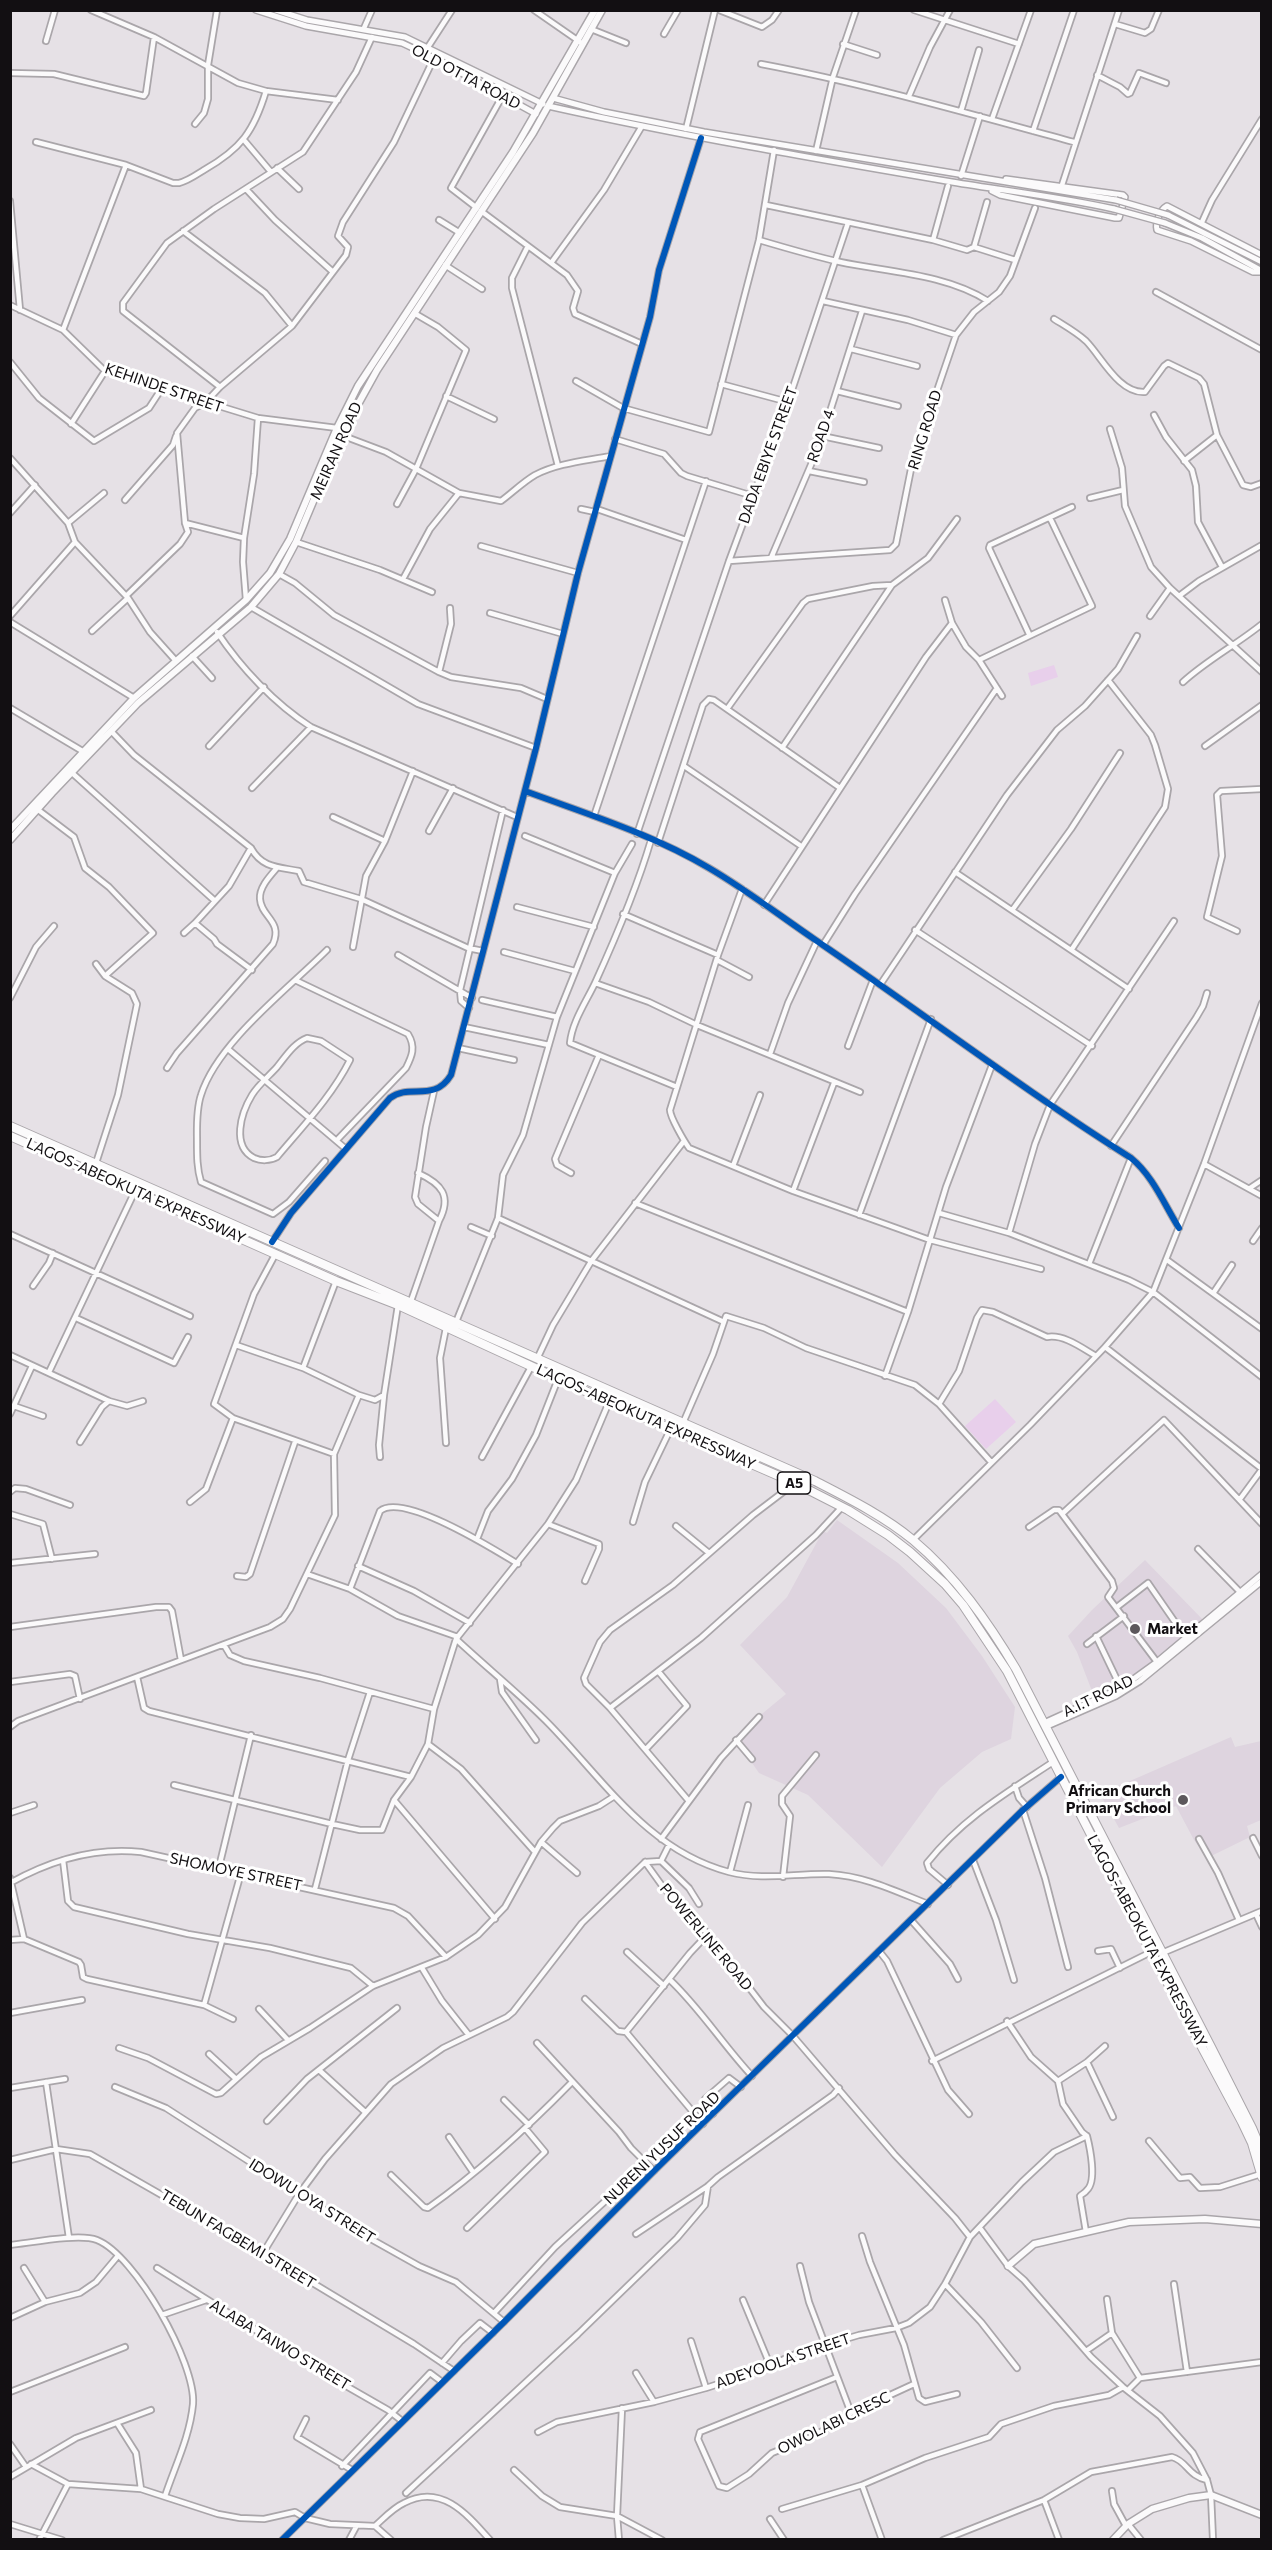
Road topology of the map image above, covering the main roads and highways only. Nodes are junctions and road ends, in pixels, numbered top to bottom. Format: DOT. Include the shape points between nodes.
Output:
graph roads {
  1 [pos="595,10"];
  2 [pos="602,10"];
  3 [pos="580,42"];
  4 [pos="546,105"];
  5 [pos="479,210"];
  6 [pos="216,631"];
  7 [pos="10,830"];
  8 [pos="10,840"];
  9 [pos="10,1126"];
  10 [pos="10,1136"];
  11 [pos="1262,2152"];
  12 [pos="1261,2176"];
  13 [pos="1262,2224"];
  14 [pos="1008,2266"];
  15 [pos="1262,2515"];
  16 [pos="1113,2540"];
  1 -- 3 [label="main road, MEIRAN ROAD"];
  2 -- 3 [label="main road, MEIRAN ROAD"];
  3 -- 4 [label="main road, MEIRAN ROAD"];
  3 -- 4 [label="main road, MEIRAN ROAD"];
  4 -- 5 [label="main road, MEIRAN ROAD"];
  4 -- 5 [label="main road, MEIRAN ROAD" via="536,114"];
  5 -- 6 [label="main road, MEIRAN ROAD" via="358,386 280,558"];
  5 -- 6 [label="main road, MEIRAN ROAD" via="377,370 341,435 279,574 251,607"];
  6 -- 7 [label="main road, MEIRAN ROAD" via="134,698"];
  6 -- 8 [label="main road, MEIRAN ROAD" via="138,703"];
  9 -- 11 [label="highway, LAGOS-ABEOKUTA EXPRESSWAY / A5" via="815,1480 912,1540 973,1602 994,1632"];
  10 -- 12 [label="highway, LAGOS-ABEOKUTA EXPRESSWAY / A5" via="795,1483 842,1507 910,1552 963,1605 1007,1671 1150,1952 1242,2121"];
  13 -- 14 [label="main road" via="1205,2219 1138,2221 1034,2244"];
  15 -- 16 [label="main road" via="1211,2495 1168,2502 1127,2525"];
}
